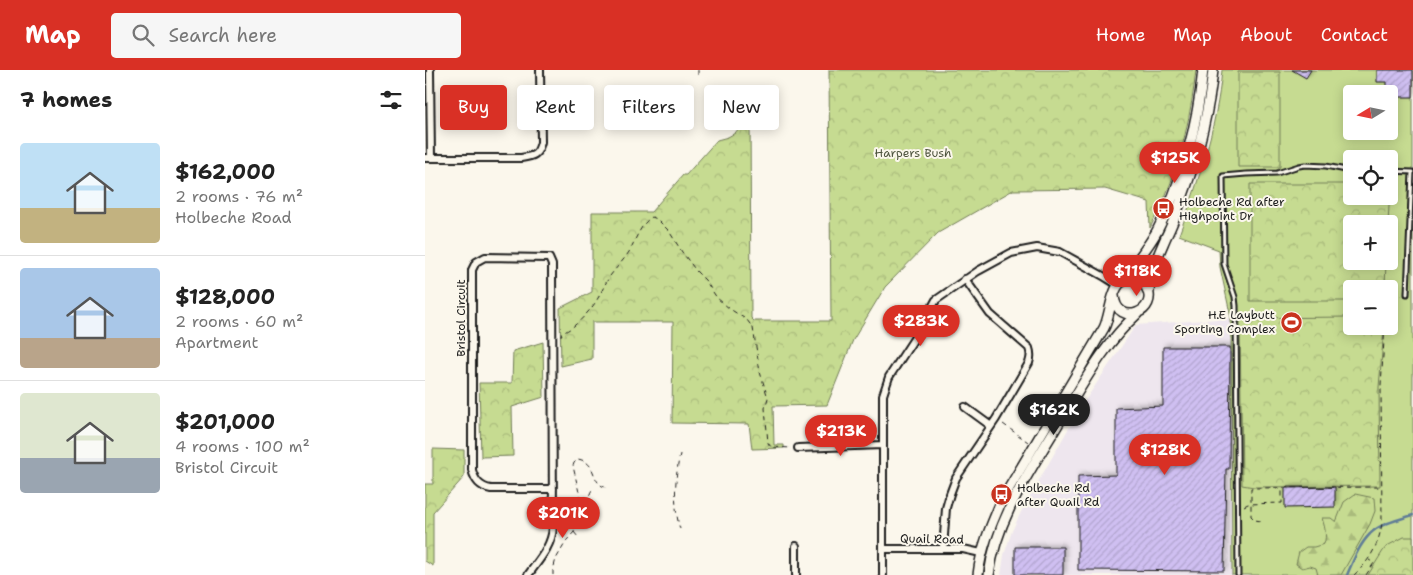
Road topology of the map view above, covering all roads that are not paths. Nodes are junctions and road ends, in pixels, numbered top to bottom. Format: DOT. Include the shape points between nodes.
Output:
graph roads {
  1 [pos="430,70"];
  2 [pos="540,70"];
  3 [pos="1203,70"];
  4 [pos="1213,70"];
  5 [pos="428,158"];
  6 [pos="1343,170"];
  7 [pos="1398,171"];
  8 [pos="1413,172"];
  9 [pos="965,279"];
  10 [pos="1120,284"];
  11 [pos="1407,294"];
  12 [pos="1149,295"];
  13 [pos="1114,296"];
  14 [pos="1137,313"];
  15 [pos="965,407"];
  16 [pos="991,426"];
  17 [pos="883,445"];
  18 [pos="798,448"];
  19 [pos="553,489"];
  20 [pos="796,546"];
  21 [pos="883,549"];
  22 [pos="943,549"];
  23 [pos="981,553"];
  24 [pos="529,575"];
  25 [pos="796,575"];
  26 [pos="883,575"];
  27 [pos="979,575"];
  28 [pos="989,575"];
  29 [pos="1238,575"];
  1 -- 5 [label="street"];
  2 -- 5 [label="street" via="541,142 536,154 521,158"];
  3 -- 10 [label="street" via="1190,141 1171,201 1156,232"];
  4 -- 12 [label="street" via="1187,186 1153,266"];
  6 -- 29 [label="lane" via="1305,165 1277,173 1223,176 1224,264 1236,306"];
  7 -- 8 [label="lane"];
  8 -- 11 [label="lane"];
  9 -- 10 [label="street" via="1011,253 1037,248 1060,252"];
  9 -- 16 [label="street" via="990,314 1031,353 1029,363"];
  9 -- 17 [label="street" via="936,300 889,377 883,395"];
  10 -- 12 [label="street" via="1131,279 1141,282"];
  10 -- 13 [label="street"];
  12 -- 14 [label="street" via="1146,306"];
  13 -- 14 [label="street" via="1114,302 1121,311"];
  13 -- 23 [label="street" via="1104,328 1002,500"];
  14 -- 28 [label="street" via="1106,348 1024,482 999,531"];
  15 -- 16 [label="street"];
  16 -- 22 [label="street" via="952,486 944,518"];
  17 -- 18 [label="street"];
  17 -- 21 [label="street"];
  19 -- 19 [label="street, Bristol Circuit" via="552,265 549,258 485,257 476,262 472,270 473,476 482,486 491,489"];
  19 -- 24 [label="street, Bristol Circuit" via="552,537"];
  20 -- 25 [label="street"];
  21 -- 22 [label="street, Quail Road"];
  21 -- 26 [label="street"];
  22 -- 23 [label="street, Quail Road"];
  23 -- 27 [label="street"];
}
